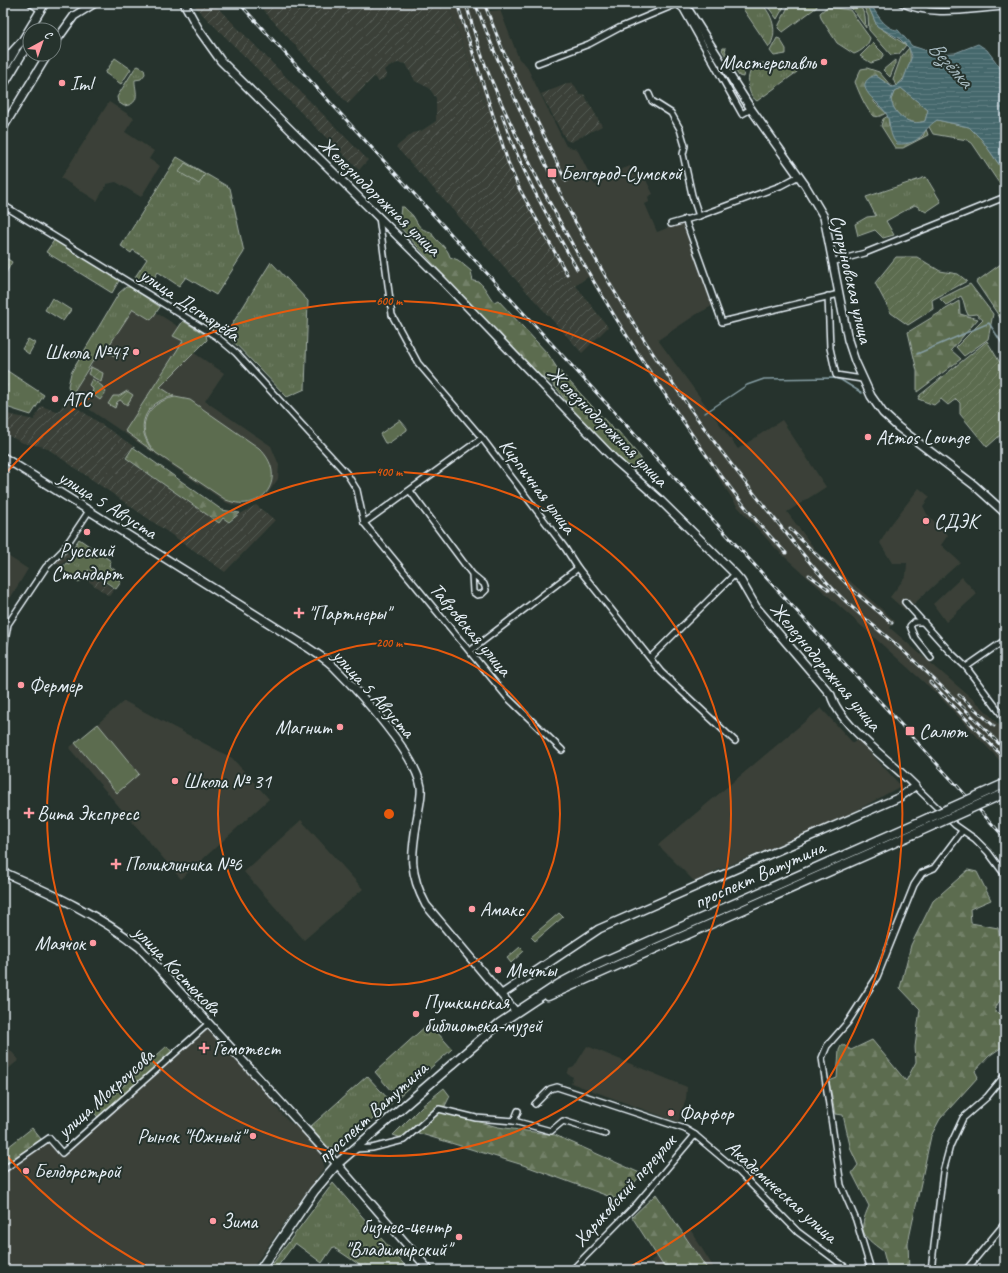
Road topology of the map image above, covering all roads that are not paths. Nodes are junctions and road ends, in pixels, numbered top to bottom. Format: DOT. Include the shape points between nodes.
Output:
graph roads {
  1 [pos="32,3"];
  2 [pos="91,3"];
  3 [pos="184,3"];
  4 [pos="900,3"];
  5 [pos="915,3"];
  6 [pos="680,4"];
  7 [pos="81,6"];
  8 [pos="1005,7"];
  9 [pos="41,9"];
  10 [pos="926,10"];
  11 [pos="33,22"];
  12 [pos="37,22"];
  13 [pos="62,32"];
  14 [pos="22,41"];
  15 [pos="22,54"];
  16 [pos="3,62"];
  17 [pos="43,62"];
  18 [pos="538,63"];
  19 [pos="3,72"];
  20 [pos="3,86"];
  21 [pos="649,94"];
  22 [pos="3,128"];
  23 [pos="799,176"];
  24 [pos="1005,197"];
  25 [pos="3,205"];
  26 [pos="699,216"];
  27 [pos="379,218"];
  28 [pos="685,219"];
  29 [pos="671,224"];
  30 [pos="832,262"];
  31 [pos="839,294"];
  32 [pos="828,296"];
  33 [pos="862,379"];
  34 [pos="482,438"];
  35 [pos="3,457"];
  36 [pos="410,491"];
  37 [pos="89,511"];
  38 [pos="1005,513"];
  39 [pos="364,523"];
  40 [pos="578,568"];
  41 [pos="472,574"];
  42 [pos="735,574"];
  43 [pos="905,602"];
  44 [pos="924,622"];
  45 [pos="1005,640"];
  46 [pos="470,651"];
  47 [pos="650,658"];
  48 [pos="931,658"];
  49 [pos="966,667"];
  50 [pos="4,696"];
  51 [pos="1005,719"];
  52 [pos="735,741"];
  53 [pos="562,750"];
  54 [pos="1005,784"];
  55 [pos="915,786"];
  56 [pos="1005,793"];
  57 [pos="916,828"];
  58 [pos="962,831"];
  59 [pos="3,872"];
  60 [pos="1005,875"];
  61 [pos="502,994"];
  62 [pos="516,1012"];
  63 [pos="208,1024"];
  64 [pos="1005,1075"];
  65 [pos="535,1104"];
  66 [pos="518,1111"];
  67 [pos="514,1121"];
  68 [pos="605,1134"];
  69 [pos="695,1135"];
  70 [pos="355,1149"];
  71 [pos="336,1164"];
  72 [pos="3,1170"];
  73 [pos="1005,1223"];
  74 [pos="260,1270"];
  75 [pos="429,1270"];
  76 [pos="572,1270"];
  77 [pos="849,1270"];
  78 [pos="871,1270"];
  79 [pos="931,1270"];
  80 [pos="966,1270"];
  1 -- 9 [label="street"];
  2 -- 7 [label="street"];
  3 -- 27 [label="street, Железнодорожная улица" via="221,61"];
  4 -- 10 [label="street"];
  5 -- 10 [label="street"];
  6 -- 18 [label="street" via="619,28 589,44"];
  6 -- 23 [label="street, Супруновская улица"];
  7 -- 13 [label="street"];
  8 -- 10 [label="street"];
  9 -- 11 [label="street"];
  9 -- 12 [label="street"];
  14 -- 16 [label="street"];
  14 -- 19 [label="street"];
  15 -- 20 [label="street"];
  17 -- 22 [label="street"];
  21 -- 26 [label="street" via="652,101 671,113 680,129 685,146 683,154"];
  23 -- 26 [label="street" via="780,186"];
  23 -- 30 [label="street, Супруновская улица" via="824,217"];
  24 -- 30 [label="street" via="865,253"];
  25 -- 39 [label="street, улица Дегтярёва" via="227,344 347,474 357,490"];
  26 -- 28 [label="street"];
  27 -- 34 [label="street, Кирпичная улица" via="392,315 418,364"];
  27 -- 42 [label="street, Железнодорожная улица" via="616,461 659,499"];
  28 -- 29 [label="street"];
  28 -- 32 [label="street" via="722,322"];
  30 -- 31 [label="street, Супруновская улица"];
  31 -- 32 [label="street"];
  31 -- 33 [label="street, Супруновская улица" via="848,340"];
  32 -- 33 [label="street" via="830,348 836,374"];
  33 -- 38 [label="street, Супруновская улица" via="883,414"];
  34 -- 36 [label="street"];
  34 -- 40 [label="street, Кирпичная улица"];
  35 -- 37 [label="street, улица 5 Августа"];
  36 -- 39 [label="street"];
  36 -- 41 [label="street"];
  37 -- 50 [label="street" via="63,550 46,566 8,624 4,647"];
  37 -- 61 [label="street, улица 5 Августа" via="307,647 336,668 373,711 410,759 421,787 412,854 417,889 426,905"];
  39 -- 46 [label="street, Тавровская улица"];
  40 -- 46 [label="street"];
  40 -- 47 [label="street, Кирпичная улица"];
  42 -- 47 [label="street"];
  42 -- 55 [label="street, Железнодорожная улица" via="756,607 831,695 834,705 865,740"];
  43 -- 44 [label="street"];
  44 -- 48 [label="street" via="914,622 910,626 915,638"];
  44 -- 49 [label="street" via="949,652"];
  45 -- 49 [label="street"];
  46 -- 53 [label="street, Тавровская улица" via="507,697"];
  47 -- 52 [label="street, Кирпичная улица" via="661,672"];
  49 -- 51 [label="street"];
  54 -- 57 [label="main road, проспект Ватутина, bridge"];
  55 -- 58 [label="street, Железнодорожная улица"];
  55 -- 61 [label="street" via="893,801 599,929"];
  56 -- 57 [label="main road, проспект Ватутина, bridge"];
  57 -- 62 [label="main road, проспект Ватутина" via="530,1003"];
  58 -- 60 [label="street, Железнодорожная улица" via="988,852"];
  58 -- 78 [label="street" via="934,868 922,873 914,885 877,977 848,1022 827,1046 822,1058 841,1185 856,1220"];
  59 -- 63 [label="street, улица Костюкова" via="68,902 122,933 139,947"];
  61 -- 62 [label="street, улица 5 Августа"];
  62 -- 70 [label="main road, проспект Ватутина"];
  63 -- 71 [label="street, улица Костюкова"];
  63 -- 72 [label="street, улица Мокроусова" via="62,1153 49,1138"];
  64 -- 79 [label="street" via="987,1097 963,1118 950,1146 934,1237"];
  65 -- 69 [label="street, Харьковский переулок" via="550,1089 557,1087 685,1128"];
  66 -- 67 [label="street"];
  67 -- 68 [label="street" via="551,1131 563,1120"];
  67 -- 70 [label="street" via="476,1118 439,1109 404,1140 372,1148"];
  69 -- 76 [label="street, Харьковский переулок" via="634,1206"];
  69 -- 77 [label="street, Академическая улица" via="739,1172 798,1232"];
  70 -- 71 [label="main road, проспект Ватутина"];
  71 -- 74 [label="main road, проспект Ватутина" via="314,1191"];
  71 -- 75 [label="street, улица Костюкова"];
  73 -- 80 [label="street"];
}
